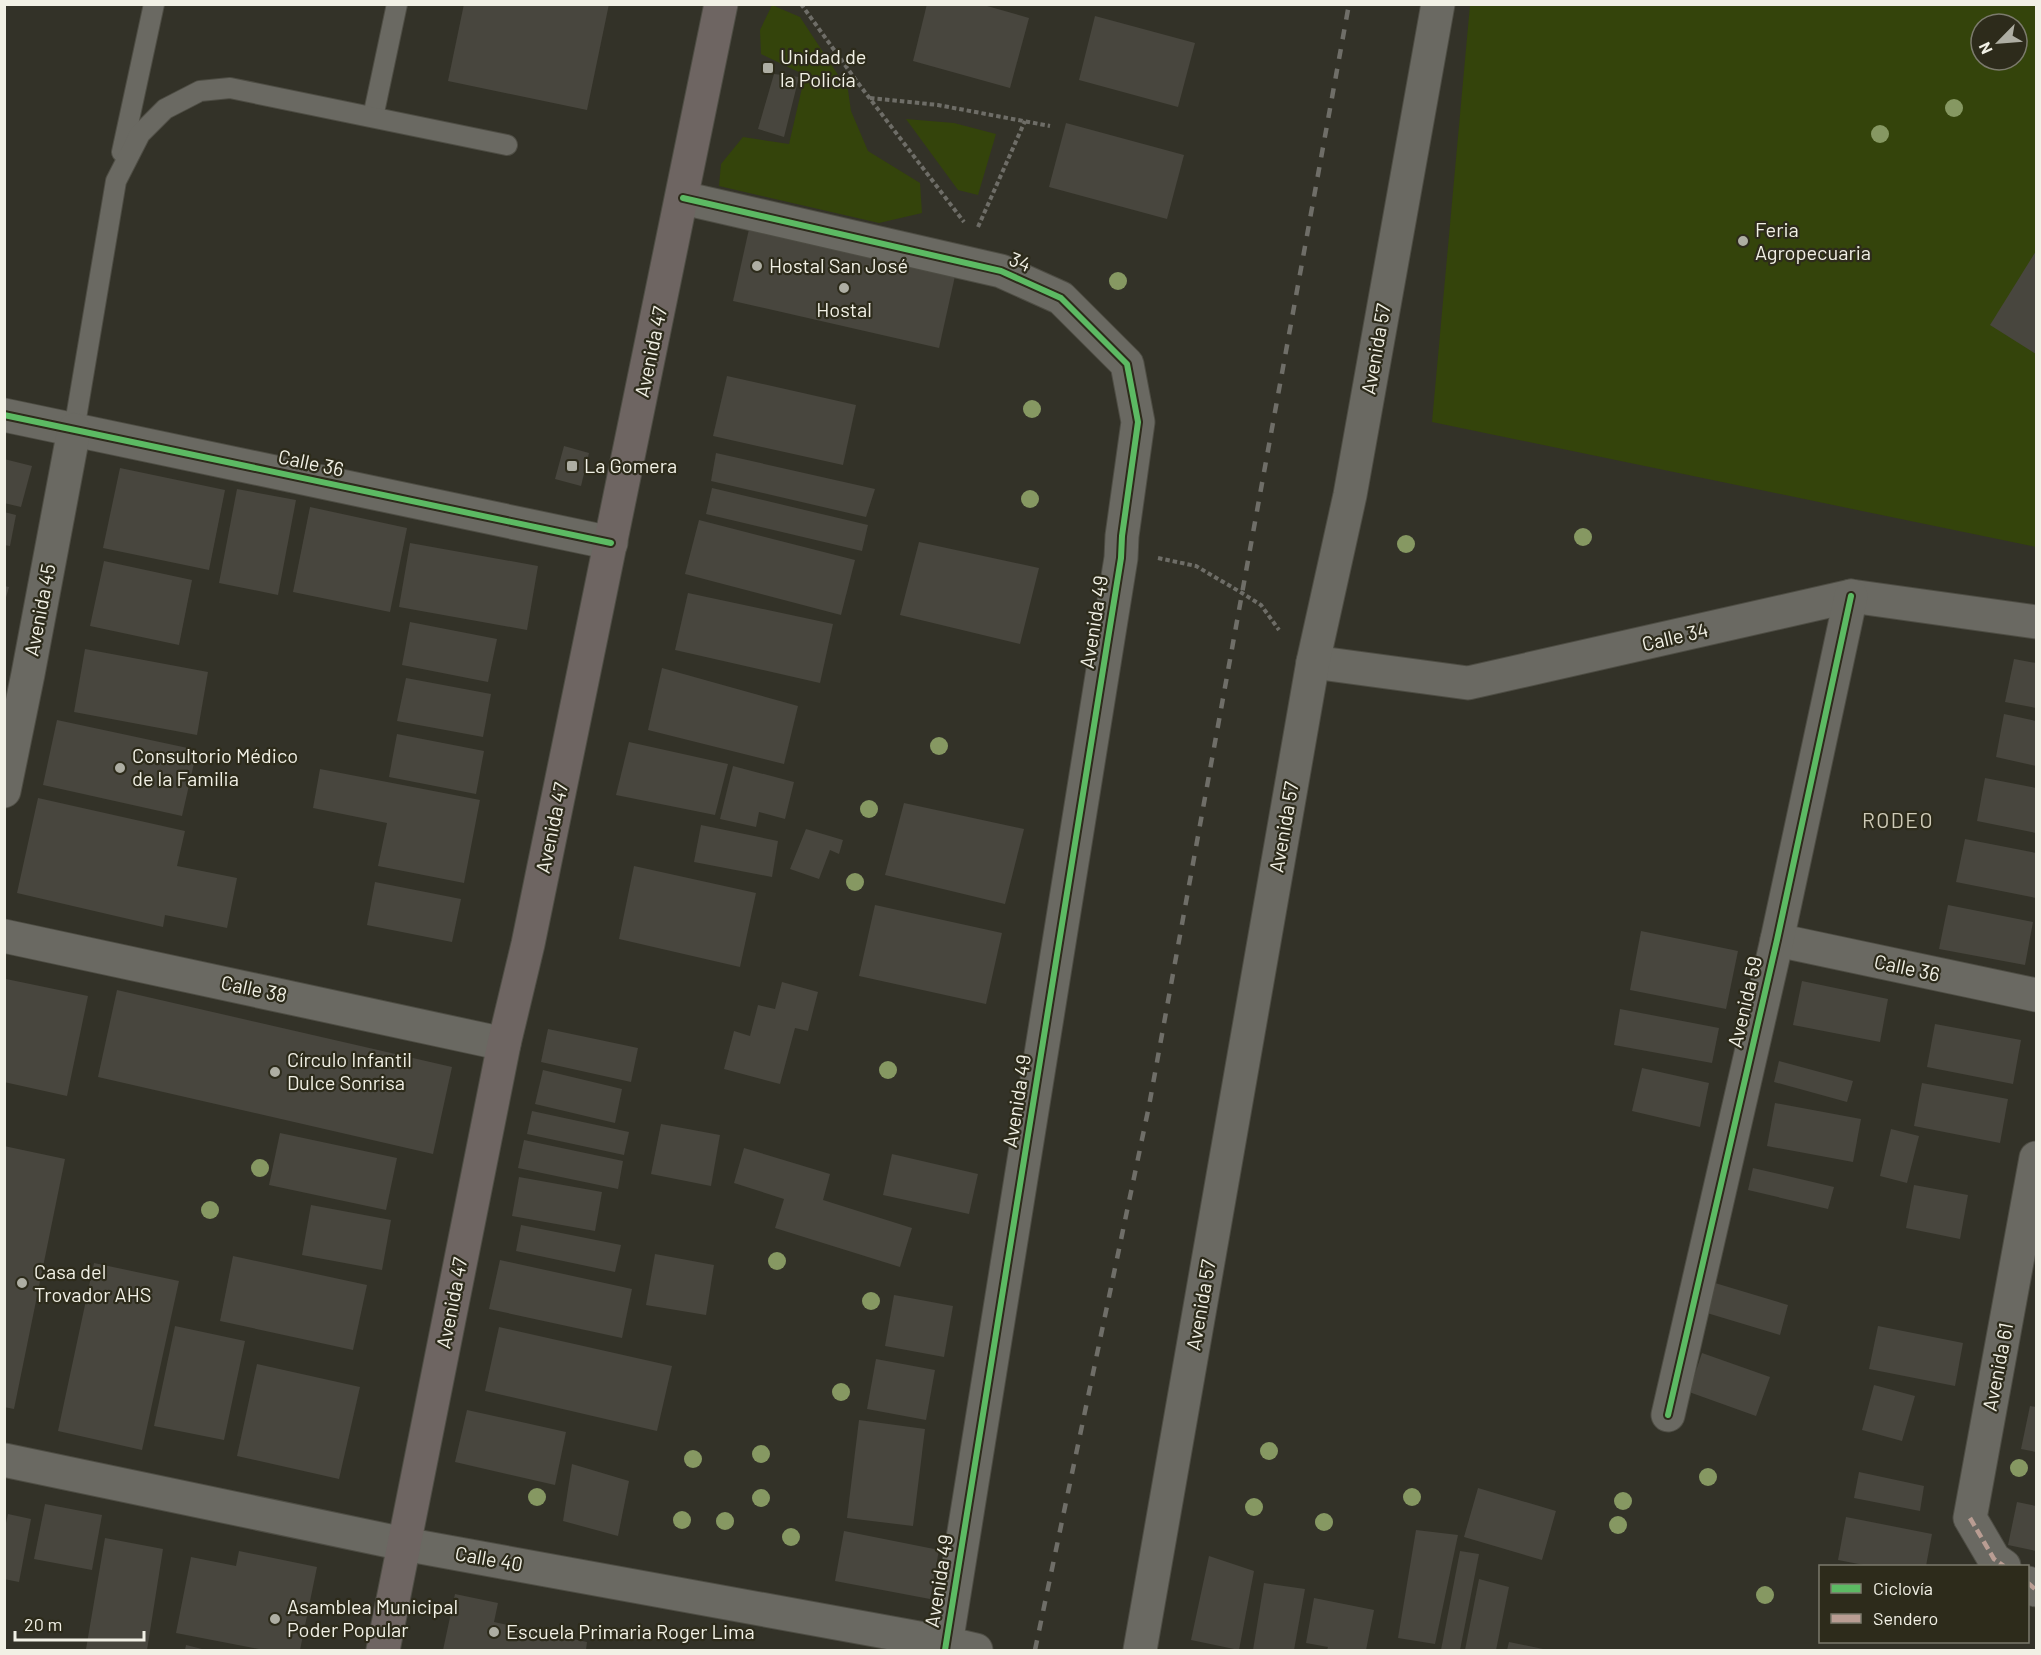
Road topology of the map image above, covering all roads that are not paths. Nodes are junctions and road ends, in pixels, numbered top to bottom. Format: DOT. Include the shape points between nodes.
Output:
graph roads {
  1 [pos="154,4"];
  2 [pos="397,4"];
  3 [pos="722,4"];
  4 [pos="1438,4"];
  5 [pos="373,117"];
  6 [pos="507,145"];
  7 [pos="116,182"];
  8 [pos="683,198"];
  9 [pos="4,416"];
  10 [pos="74,430"];
  11 [pos="611,543"];
  12 [pos="1121,547"];
  13 [pos="1851,596"];
  14 [pos="2037,622"];
  15 [pos="1311,671"];
  16 [pos="4,790"];
  17 [pos="4,936"];
  18 [pos="1777,940"];
  19 [pos="2037,995"];
  20 [pos="504,1044"];
  21 [pos="2037,1158"];
  22 [pos="1668,1415"];
  23 [pos="4,1460"];
  24 [pos="404,1544"];
  25 [pos="2003,1565"];
  26 [pos="956,1648"];
  27 [pos="383,1650"];
  28 [pos="1140,1650"];
  1 -- 7 [label="lane"];
  2 -- 5 [label="lane"];
  3 -- 8 [label="main road, Avenida 47"];
  4 -- 15 [label="street, Avenida 57" via="1350,495"];
  5 -- 6 [label="lane"];
  5 -- 7 [label="lane" via="230,88 200,91 165,109 140,134"];
  7 -- 10 [label="lane"];
  8 -- 11 [label="main road, Avenida 47"];
  8 -- 12 [label="street, 34" via="1001,271 1061,298 1127,364 1138,422"];
  9 -- 10 [label="street, Calle 36"];
  10 -- 11 [label="street, Calle 36"];
  10 -- 16 [label="street, Avenida 45"];
  11 -- 20 [label="main road, Avenida 47"];
  12 -- 26 [label="street, Avenida 49"];
  13 -- 14 [label="street, Calle 34"];
  13 -- 15 [label="street, Calle 34" via="1467,683"];
  13 -- 18 [label="street, Avenida 59"];
  15 -- 28 [label="street, Avenida 57"];
  17 -- 20 [label="street, Calle 38"];
  18 -- 19 [label="street, Calle 36"];
  18 -- 22 [label="street, Avenida 59"];
  20 -- 24 [label="main road, Avenida 47"];
  21 -- 25 [label="street, Avenida 61" via="1970,1518 1994,1559"];
  23 -- 24 [label="street, Calle 40"];
  24 -- 26 [label="street, Calle 40"];
  24 -- 27 [label="main road, Avenida 47"];
}
